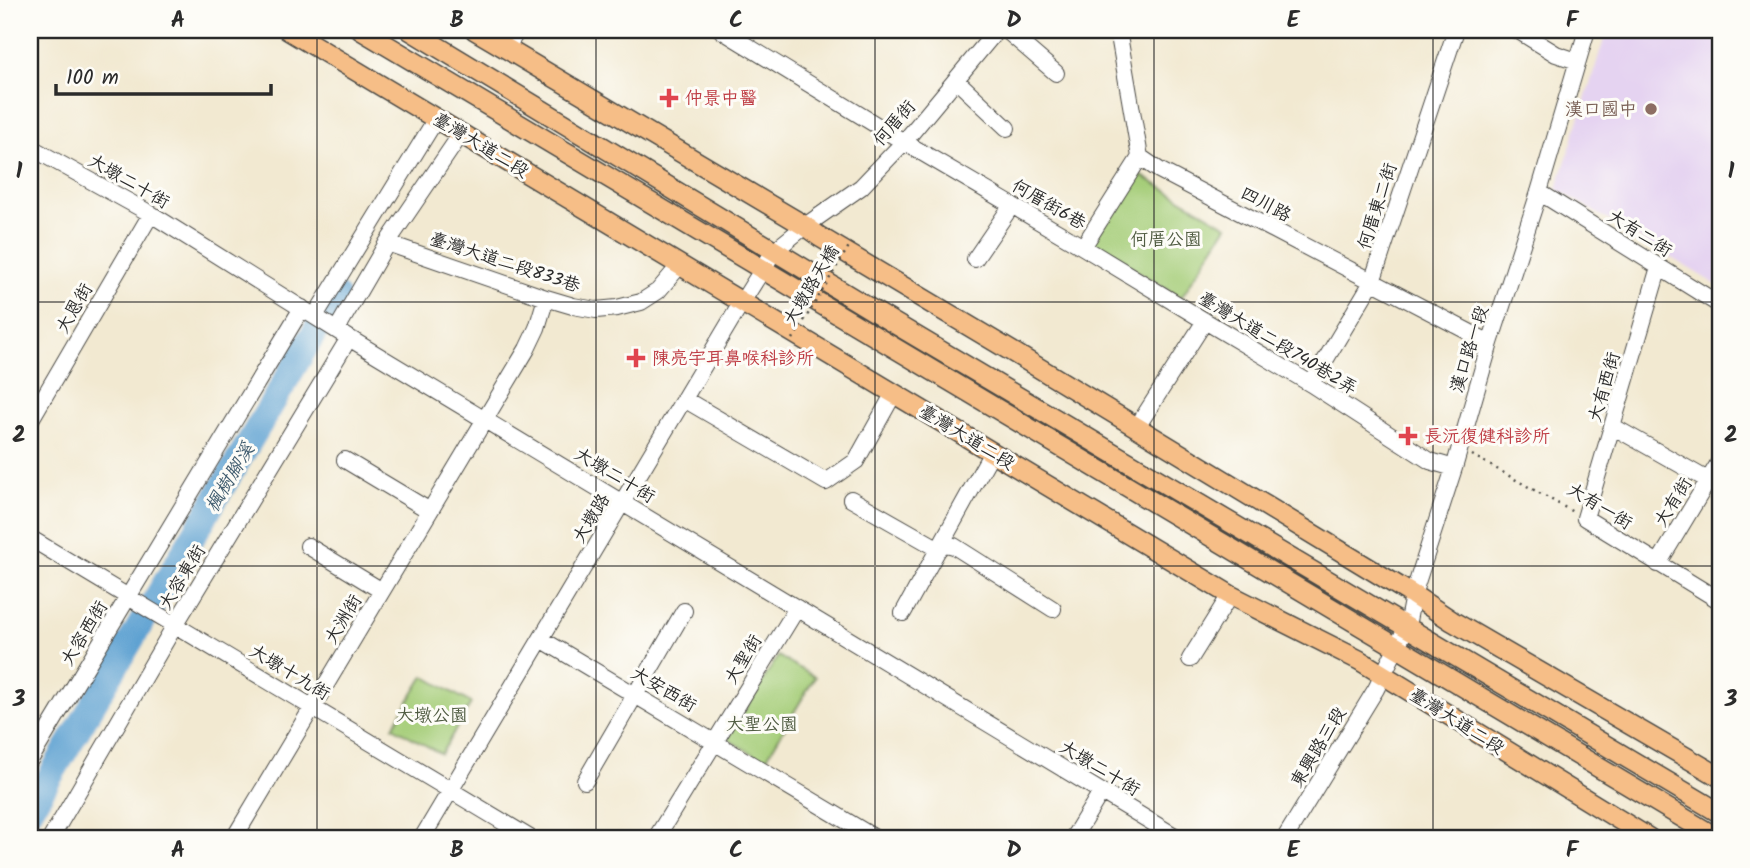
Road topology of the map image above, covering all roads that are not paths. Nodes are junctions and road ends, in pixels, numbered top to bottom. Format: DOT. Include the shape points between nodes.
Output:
graph roads {
  1 [pos="288,30"];
  2 [pos="361,30"];
  3 [pos="410,30"];
  4 [pos="475,30"];
  5 [pos="518,30"];
  6 [pos="721,30"];
  7 [pos="997,30"];
  8 [pos="1006,30"];
  9 [pos="1118,30"];
  10 [pos="1456,30"];
  11 [pos="1517,30"];
  12 [pos="1587,30"];
  13 [pos="506,48"];
  14 [pos="1577,61"];
  15 [pos="1056,73"];
  16 [pos="956,79"];
  17 [pos="436,119"];
  18 [pos="1007,128"];
  19 [pos="461,134"];
  20 [pos="904,142"];
  21 [pos="30,147"];
  22 [pos="1140,157"];
  23 [pos="1539,192"];
  24 [pos="1012,205"];
  25 [pos="151,215"];
  26 [pos="805,226"];
  27 [pos="387,243"];
  28 [pos="1083,247"];
  29 [pos="775,251"];
  30 [pos="975,259"];
  31 [pos="680,265"];
  32 [pos="1659,267"];
  33 [pos="761,270"];
  34 [pos="1372,282"];
  35 [pos="546,298"];
  36 [pos="742,302"];
  37 [pos="1720,305"];
  38 [pos="308,312"];
  39 [pos="1205,321"];
  40 [pos="343,334"];
  41 [pos="1490,343"];
  42 [pos="1311,384"];
  43 [pos="894,393"];
  44 [pos="684,399"];
  45 [pos="484,419"];
  46 [pos="30,421"];
  47 [pos="1612,426"];
  48 [pos="1137,427"];
  49 [pos="992,452"];
  50 [pos="345,460"];
  51 [pos="1720,461"];
  52 [pos="1454,468"];
  53 [pos="1715,483"];
  54 [pos="851,499"];
  55 [pos="623,502"];
  56 [pos="429,511"];
  57 [pos="1585,519"];
  58 [pos="30,538"];
  59 [pos="308,546"];
  60 [pos="940,546"];
  61 [pos="1658,564"];
  62 [pos="382,591"];
  63 [pos="1230,595"];
  64 [pos="1413,595"];
  65 [pos="128,598"];
  66 [pos="1720,601"];
  67 [pos="797,608"];
  68 [pos="1053,609"];
  69 [pos="684,611"];
  70 [pos="903,613"];
  71 [pos="175,625"];
  72 [pos="1407,626"];
  73 [pos="541,639"];
  74 [pos="1398,648"];
  75 [pos="1190,659"];
  76 [pos="1383,676"];
  77 [pos="636,695"];
  78 [pos="312,708"];
  79 [pos="715,742"];
  80 [pos="30,760"];
  81 [pos="1720,777"];
  82 [pos="586,781"];
  83 [pos="451,791"];
  84 [pos="1101,792"];
  85 [pos="1720,813"];
  86 [pos="51,838"];
  87 [pos="234,838"];
  88 [pos="422,838"];
  89 [pos="530,838"];
  90 [pos="656,838"];
  91 [pos="876,838"];
  92 [pos="1073,838"];
  93 [pos="1178,838"];
  94 [pos="1285,838"];
  95 [pos="1648,838"];
  96 [pos="1717,838"];
  1 -- 17 [label="main road, 臺灣大道二段"];
  2 -- 33 [label="main road, 臺灣大道二段"];
  3 -- 29 [label="main road"];
  4 -- 13 [label="main road"];
  5 -- 13 [label="street"];
  6 -- 20 [label="street, 何厝街6巷"];
  7 -- 16 [label="street, 何厝街"];
  8 -- 15 [label="street"];
  9 -- 22 [label="street"];
  10 -- 34 [label="street, 何厝東二街"];
  11 -- 14 [label="street"];
  12 -- 14 [label="street, 漢口路一段"];
  13 -- 26 [label="main road"];
  14 -- 23 [label="street, 漢口路一段"];
  16 -- 18 [label="street"];
  16 -- 20 [label="street, 何厝街"];
  17 -- 19 [label="main road, 臺灣大道二段"];
  17 -- 38 [label="street, 大容東街"];
  19 -- 27 [label="street, 大容東街"];
  19 -- 31 [label="main road, 臺灣大道二段"];
  20 -- 24 [label="street, 何厝街6巷"];
  20 -- 26 [label="street, 何厝街" via="861,187"];
  21 -- 25 [label="street, 大墩二十街"];
  22 -- 28 [label="street, 何厝街6巷"];
  22 -- 34 [label="street, 四川路"];
  23 -- 32 [label="street, 大有二街"];
  23 -- 41 [label="street, 漢口路一段"];
  24 -- 28 [label="street, 何厝街6巷"];
  24 -- 30 [label="street"];
  25 -- 38 [label="street, 大墩二十街"];
  25 -- 46 [label="street, 大恩街"];
  26 -- 29 [label="street, 大墩路"];
  26 -- 48 [label="main road"];
  27 -- 35 [label="street, 臺灣大道二段833巷"];
  27 -- 40 [label="street, 大容東街"];
  28 -- 39 [label="street, 臺灣大道二段740巷2弄"];
  29 -- 33 [label="street, 大墩路"];
  29 -- 72 [label="main road"];
  31 -- 35 [label="street, 臺灣大道二段833巷" via="658,291 641,302 617,308 596,310"];
  31 -- 36 [label="main road, 臺灣大道二段"];
  32 -- 37 [label="street, 大有二街"];
  32 -- 47 [label="street, 大有西街"];
  33 -- 36 [label="street, 大墩路"];
  33 -- 74 [label="main road, 臺灣大道二段"];
  34 -- 41 [label="street, 四川路"];
  34 -- 42 [label="street, 何厝東二街"];
  35 -- 45 [label="street, 大洲街" via="527,349"];
  36 -- 43 [label="main road, 臺灣大道二段"];
  36 -- 44 [label="street, 大墩路"];
  38 -- 40 [label="street, 大墩二十街"];
  38 -- 65 [label="street, 大容東街"];
  39 -- 42 [label="street, 臺灣大道二段740巷2弄"];
  39 -- 48 [label="street"];
  40 -- 45 [label="street, 大墩二十街"];
  40 -- 71 [label="street, 大容東街"];
  41 -- 52 [label="street, 漢口路一段"];
  42 -- 52 [label="street, 臺灣大道二段740巷2弄" via="1430,461"];
  43 -- 44 [label="street" via="856,461 826,482"];
  43 -- 49 [label="main road, 臺灣大道二段"];
  44 -- 55 [label="street, 大墩路"];
  45 -- 55 [label="street, 大墩二十街"];
  45 -- 56 [label="street, 大洲街"];
  47 -- 53 [label="street"];
  47 -- 57 [label="street, 大有西街"];
  48 -- 64 [label="main road"];
  49 -- 60 [label="street"];
  49 -- 63 [label="main road, 臺灣大道二段"];
  50 -- 56 [label="street"];
  51 -- 53 [label="street, 大有街"];
  52 -- 64 [label="street, 漢口路一段"];
  53 -- 61 [label="street, 大有街"];
  54 -- 60 [label="street"];
  55 -- 67 [label="street, 大墩二十街"];
  55 -- 73 [label="street, 大墩路"];
  56 -- 62 [label="street, 大洲街"];
  57 -- 61 [label="street, 大有一街"];
  58 -- 65 [label="street, 大墩十九街"];
  59 -- 62 [label="street"];
  60 -- 68 [label="street" via="954,546"];
  60 -- 70 [label="street"];
  61 -- 66 [label="street, 大有一街"];
  62 -- 78 [label="street, 大洲街"];
  63 -- 75 [label="street"];
  63 -- 76 [label="main road, 臺灣大道二段"];
  64 -- 72 [label="street, 漢口路一段"];
  64 -- 81 [label="main road"];
  65 -- 71 [label="street, 大墩十九街"];
  65 -- 80 [label="street, 大容西街"];
  67 -- 79 [label="street, 大聖街"];
  67 -- 84 [label="street, 大墩二十街"];
  69 -- 77 [label="street"];
  71 -- 78 [label="street, 大墩十九街"];
  71 -- 86 [label="street, 大容東街"];
  72 -- 74 [label="street, 漢口路一段"];
  72 -- 85 [label="main road"];
  73 -- 77 [label="street, 大安西街"];
  73 -- 83 [label="street, 大墩路"];
  74 -- 76 [label="street, 漢口路一段"];
  74 -- 96 [label="main road, 臺灣大道二段"];
  76 -- 94 [label="street, 東興路三段"];
  76 -- 95 [label="main road, 臺灣大道二段"];
  77 -- 79 [label="street, 大安西街"];
  77 -- 82 [label="street"];
  78 -- 83 [label="street, 大墩十九街"];
  78 -- 87 [label="street, 大洲街"];
  79 -- 90 [label="street, 大聖街"];
  79 -- 91 [label="street, 大安西街"];
  83 -- 88 [label="street, 大墩路"];
  83 -- 89 [label="street, 大墩十九街"];
  84 -- 92 [label="street"];
  84 -- 93 [label="street, 大墩二十街"];
}
